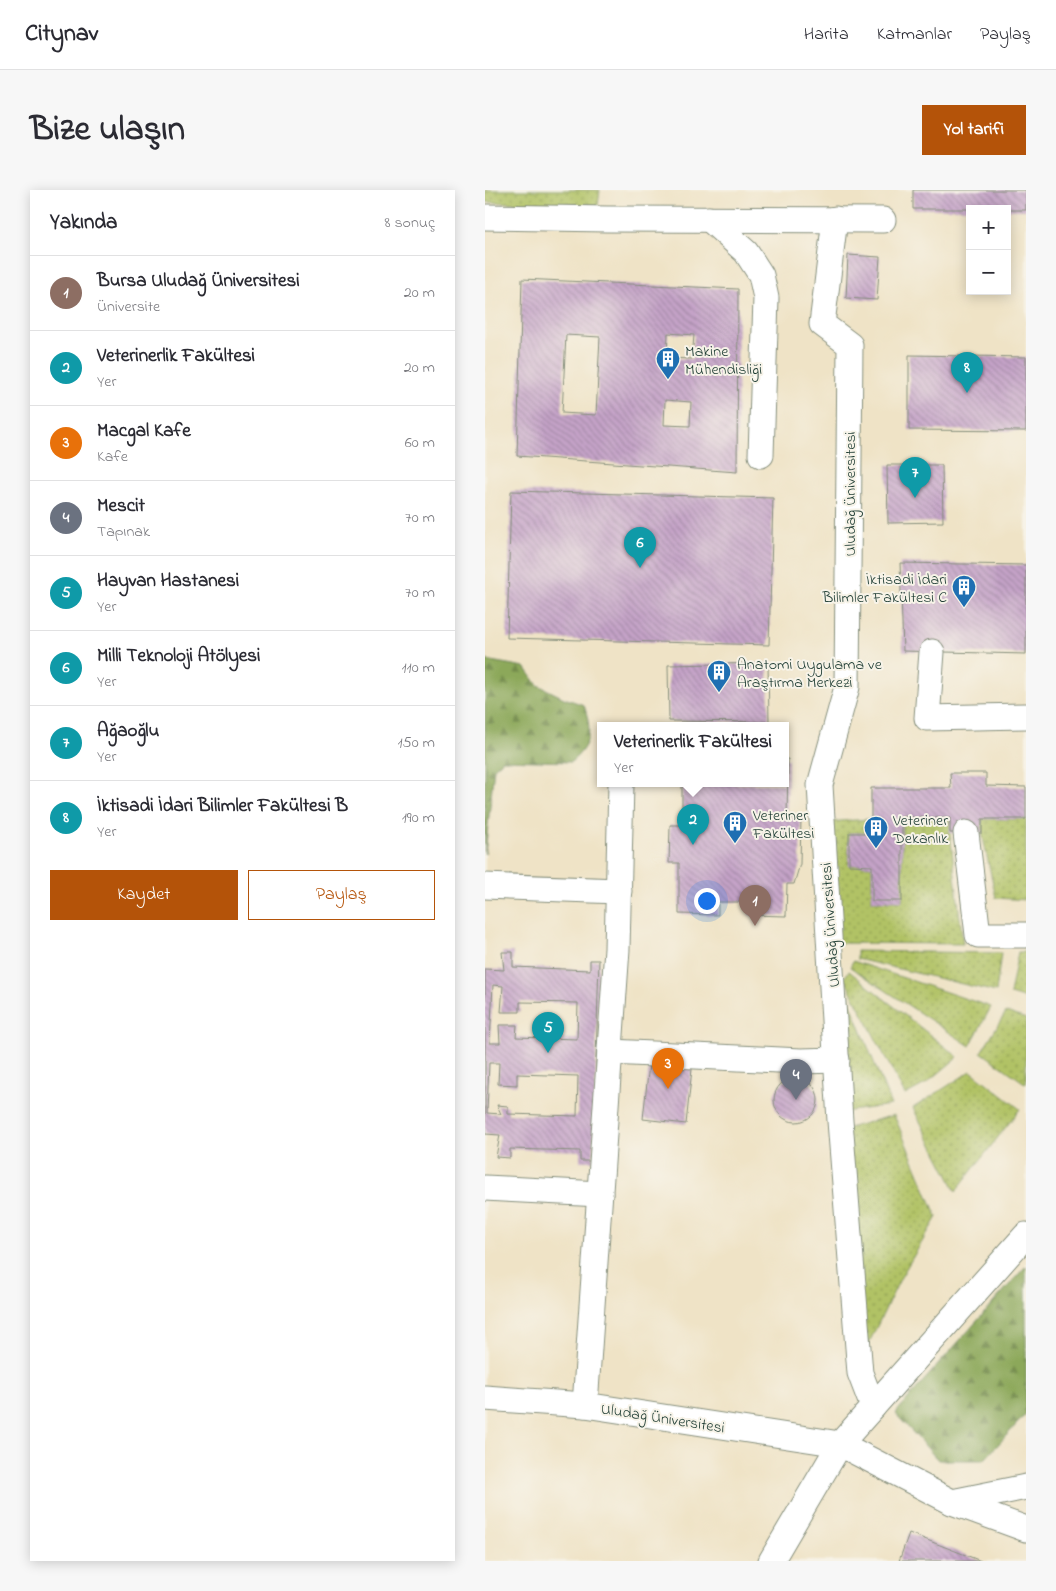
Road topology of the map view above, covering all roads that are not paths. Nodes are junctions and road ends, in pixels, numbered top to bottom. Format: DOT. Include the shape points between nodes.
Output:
graph roads {
  1 [pos="485,217"];
  2 [pos="709,219"];
  3 [pos="835,219"];
  4 [pos="883,220"];
  5 [pos="761,455"];
  6 [pos="932,652"];
  7 [pos="1026,716"];
  8 [pos="621,787"];
  9 [pos="966,833"];
  10 [pos="485,886"];
  11 [pos="619,891"];
  12 [pos="1026,935"];
  13 [pos="610,1052"];
  14 [pos="837,1060"];
  15 [pos="485,1188"];
  16 [pos="600,1194"];
  17 [pos="1026,1235"];
  18 [pos="485,1398"];
  19 [pos="585,1404"];
  20 [pos="873,1407"];
  21 [pos="841,1444"];
  22 [pos="1026,1487"];
  23 [pos="952,1502"];
  24 [pos="1026,1529"];
  25 [pos="771,1561"];
  1 -- 2 [label="street"];
  2 -- 3 [label="street"];
  2 -- 5 [label="street" via="746,252 761,275 766,298"];
  3 -- 4 [label="street"];
  3 -- 14 [label="street, Uludağ Üniversitesi" via="821,324 849,345 847,687 820,785"];
  6 -- 7 [label="street" via="927,718"];
  8 -- 11 [label="street"];
  9 -- 12 [label="street" via="978,935"];
  10 -- 11 [label="street"];
  11 -- 13 [label="street"];
  13 -- 14 [label="street"];
  13 -- 16 [label="street"];
  14 -- 20 [label="street, Uludağ Üniversitesi" via="860,1372"];
  15 -- 16 [label="street"];
  16 -- 19 [label="street"];
  17 -- 20 [label="street"];
  18 -- 19 [label="street, Uludağ Üniversitesi"];
  19 -- 21 [label="street, Uludağ Üniversitesi"];
  20 -- 21 [label="street"];
  21 -- 23 [label="street, Uludağ Üniversitesi"];
  21 -- 25 [label="street"];
  22 -- 23 [label="street"];
  23 -- 24 [label="street, Uludağ Üniversitesi"];
}
